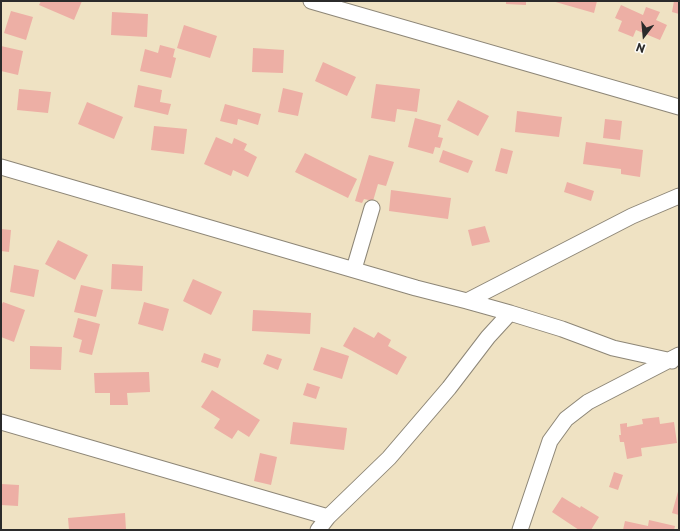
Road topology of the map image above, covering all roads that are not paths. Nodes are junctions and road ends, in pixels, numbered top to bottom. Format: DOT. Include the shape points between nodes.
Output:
graph roads {
  1 [pos="311,1"];
  2 [pos="679,107"];
  3 [pos="1,167"];
  4 [pos="679,196"];
  5 [pos="372,208"];
  6 [pos="354,269"];
  7 [pos="467,301"];
  8 [pos="510,313"];
  9 [pos="675,359"];
  10 [pos="1,422"];
  11 [pos="328,517"];
  12 [pos="318,530"];
  13 [pos="520,530"];
  1 -- 2 [label="street"];
  3 -- 6 [label="street"];
  4 -- 7 [label="street" via="632,216"];
  5 -- 6 [label="street"];
  6 -- 7 [label="street"];
  7 -- 8 [label="street"];
  8 -- 9 [label="street" via="613,348"];
  8 -- 11 [label="street" via="389,458"];
  9 -- 13 [label="street" via="588,402 566,419 550,441"];
  10 -- 11 [label="street"];
  11 -- 12 [label="street"];
}
